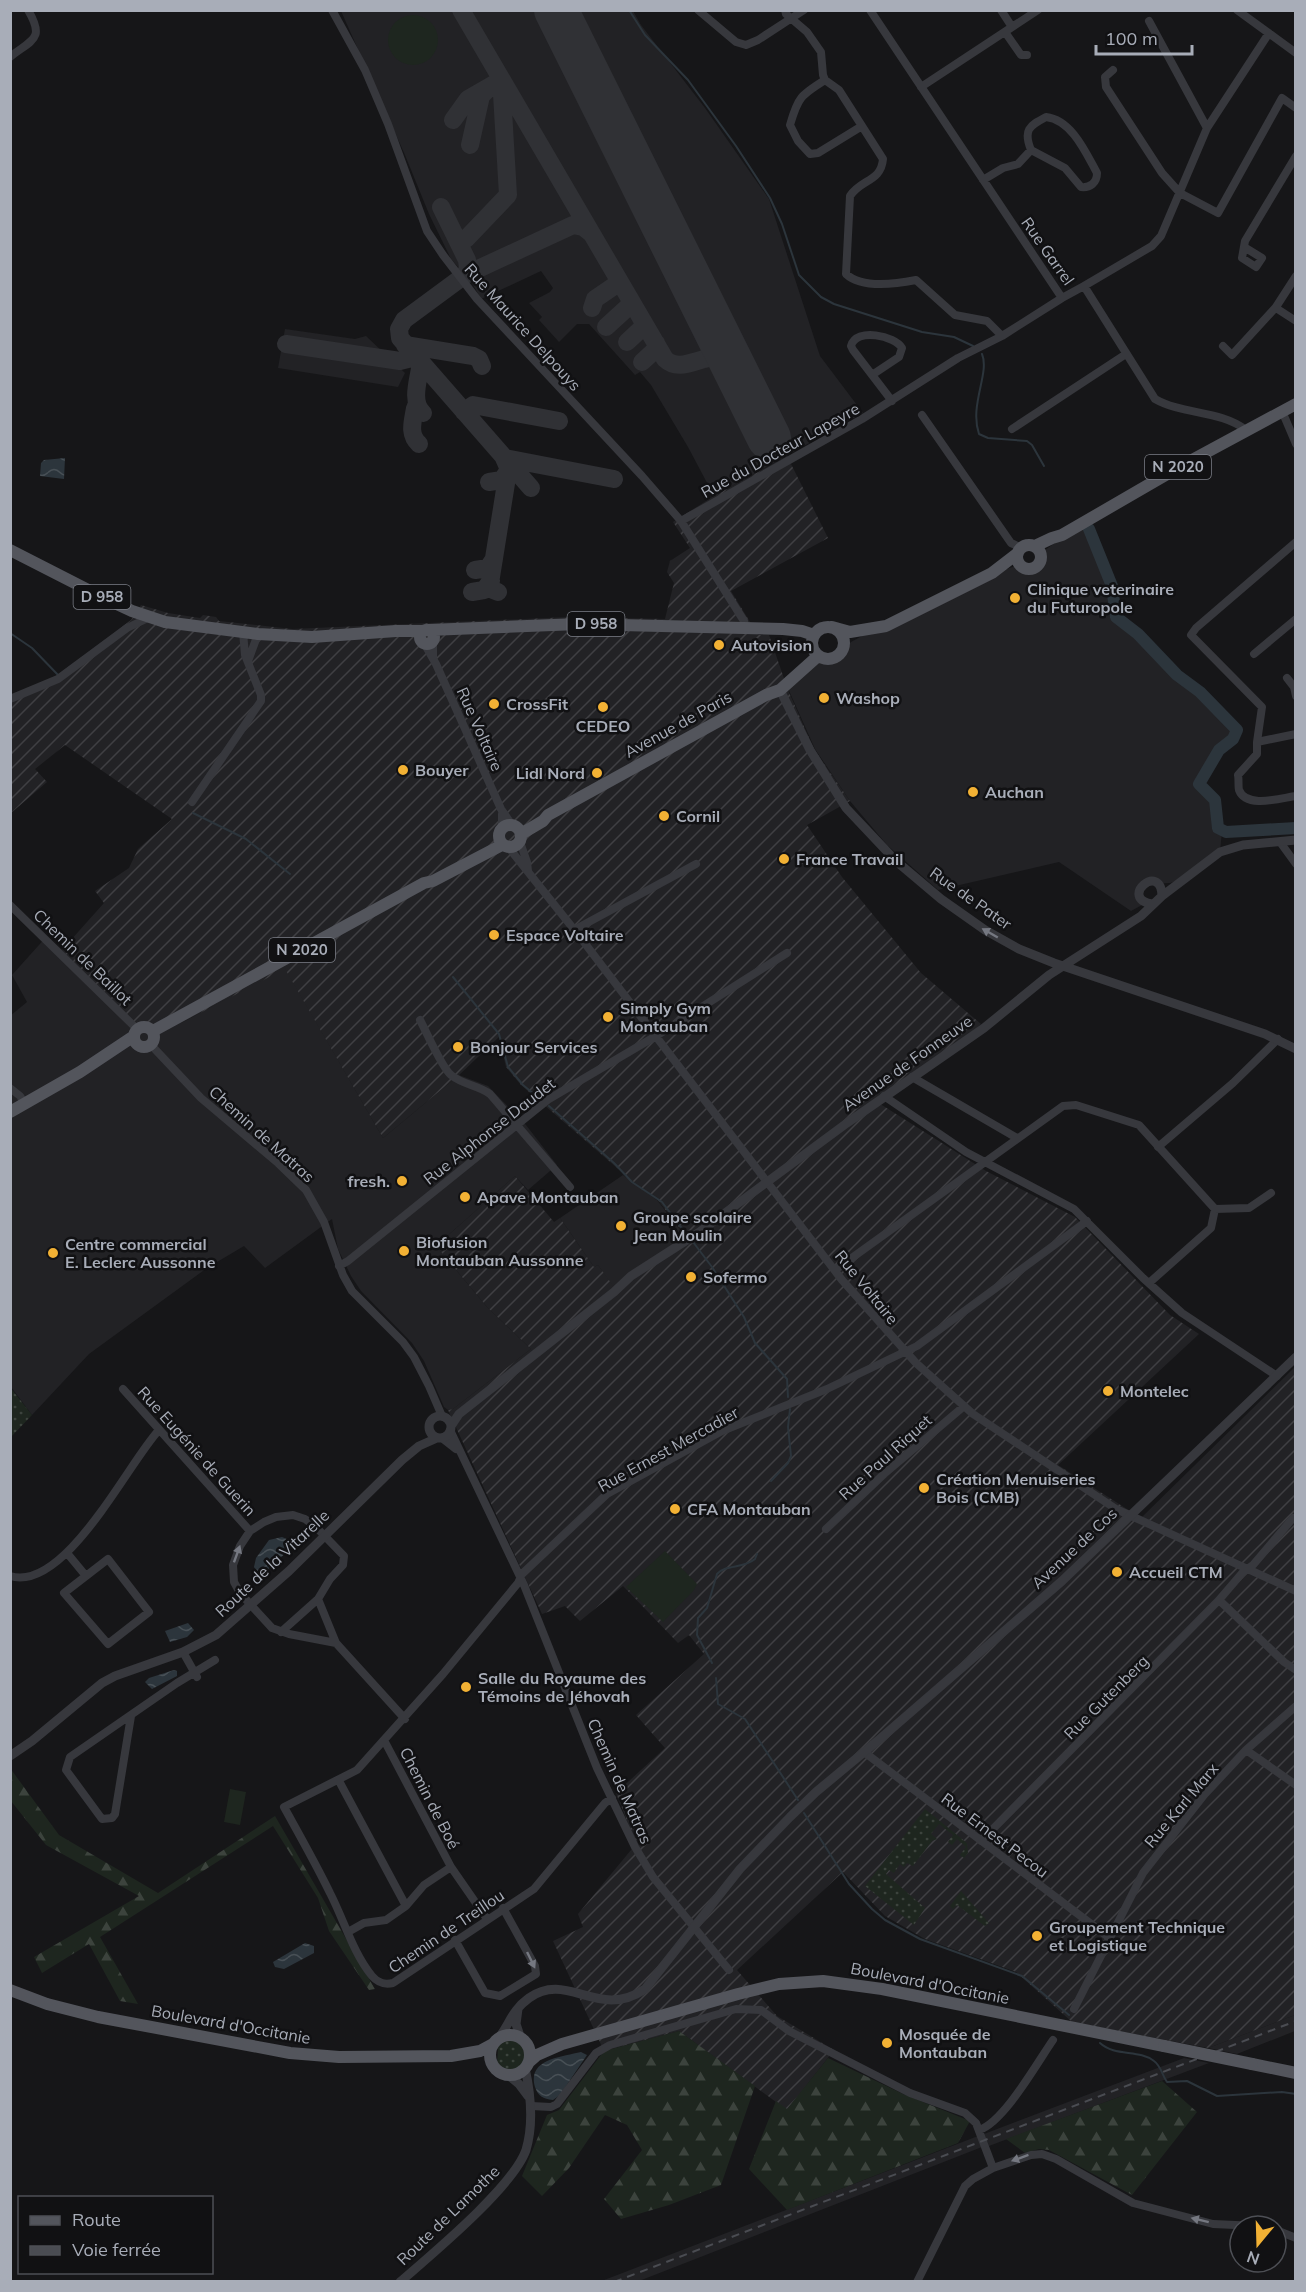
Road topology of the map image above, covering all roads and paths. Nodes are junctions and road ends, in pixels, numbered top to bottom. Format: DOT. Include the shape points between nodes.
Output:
graph roads {
  1 [pos="28,10"];
  2 [pos="332,10"];
  3 [pos="698,10"];
  4 [pos="785,10"];
  5 [pos="804,10"];
  6 [pos="870,10"];
  7 [pos="1001,10"];
  8 [pos="1038,10"];
  9 [pos="1236,10"];
  10 [pos="791,19"];
  11 [pos="1149,21"];
  12 [pos="1009,30"];
  13 [pos="1269,33"];
  14 [pos="1296,52"];
  15 [pos="1027,55"];
  16 [pos="10,57"];
  17 [pos="1113,70"];
  18 [pos="825,80"];
  19 [pos="921,87"];
  20 [pos="1296,108"];
  21 [pos="862,126"];
  22 [pos="1207,128"];
  23 [pos="1031,150"];
  24 [pos="1296,156"];
  25 [pos="983,180"];
  26 [pos="1180,193"];
  27 [pos="1244,247"];
  28 [pos="1296,276"];
  29 [pos="1084,286"];
  30 [pos="1062,298"];
  31 [pos="1278,308"];
  32 [pos="1296,321"];
  33 [pos="1002,336"];
  34 [pos="1223,346"];
  35 [pos="1126,354"];
  36 [pos="872,375"];
  37 [pos="892,401"];
  38 [pos="1296,404"];
  39 [pos="1282,411"];
  40 [pos="922,415"];
  41 [pos="1012,429"];
  42 [pos="1246,430"];
  43 [pos="1296,444"];
  44 [pos="681,521"];
  45 [pos="1296,542"];
  46 [pos="10,550"];
  47 [pos="1027,553"];
  48 [pos="52,572"];
  49 [pos="132,611"];
  50 [pos="153,618"];
  51 [pos="1296,619"];
  52 [pos="190,624"];
  53 [pos="832,627"];
  54 [pos="127,628"];
  55 [pos="746,629"];
  56 [pos="873,630"];
  57 [pos="243,632"];
  58 [pos="258,634"];
  59 [pos="814,635"];
  60 [pos="428,637"];
  61 [pos="844,647"];
  62 [pos="1254,654"];
  63 [pos="818,656"];
  64 [pos="248,661"];
  65 [pos="1287,678"];
  66 [pos="780,690"];
  67 [pos="1296,696"];
  68 [pos="10,699"];
  69 [pos="1296,734"];
  70 [pos="1257,742"];
  71 [pos="1296,796"];
  72 [pos="192,802"];
  73 [pos="510,836"];
  74 [pos="1296,840"];
  75 [pos="1280,842"];
  76 [pos="696,864"];
  77 [pos="1296,864"];
  78 [pos="528,872"];
  79 [pos="1186,878"];
  80 [pos="1157,883"];
  81 [pos="1162,896"];
  82 [pos="1140,898"];
  83 [pos="1152,904"];
  84 [pos="10,905"];
  85 [pos="1135,920"];
  86 [pos="574,930"];
  87 [pos="788,953"];
  88 [pos="1062,966"];
  89 [pos="420,1020"];
  90 [pos="153,1031"];
  91 [pos="656,1036"];
  92 [pos="136,1037"];
  93 [pos="1278,1039"];
  94 [pos="151,1045"];
  95 [pos="1296,1049"];
  96 [pos="912,1077"];
  97 [pos="10,1088"];
  98 [pos="884,1096"];
  99 [pos="25,1104"];
  100 [pos="10,1112"];
  101 [pos="517,1125"];
  102 [pos="1017,1138"];
  103 [pos="1158,1147"];
  104 [pos="983,1162"];
  105 [pos="767,1182"];
  106 [pos="570,1187"];
  107 [pos="1271,1193"];
  108 [pos="1215,1209"];
  109 [pos="1087,1221"];
  110 [pos="339,1266"];
  111 [pos="836,1270"];
  112 [pos="1149,1283"];
  113 [pos="906,1352"];
  114 [pos="1296,1357"];
  115 [pos="1277,1376"];
  116 [pos="123,1389"];
  117 [pos="963,1407"];
  118 [pos="442,1423"];
  119 [pos="159,1430"];
  120 [pos="440,1438"];
  121 [pos="419,1446"];
  122 [pos="460,1452"];
  123 [pos="1130,1517"];
  124 [pos="1293,1518"];
  125 [pos="826,1529"];
  126 [pos="250,1531"];
  127 [pos="325,1535"];
  128 [pos="67,1553"];
  129 [pos="1248,1569"];
  130 [pos="10,1576"];
  131 [pos="86,1576"];
  132 [pos="520,1579"];
  133 [pos="1296,1591"];
  134 [pos="318,1599"];
  135 [pos="1219,1600"];
  136 [pos="251,1606"];
  137 [pos="281,1632"];
  138 [pos="336,1643"];
  139 [pos="183,1652"];
  140 [pos="215,1660"];
  141 [pos="1296,1670"];
  142 [pos="196,1675"];
  143 [pos="1296,1706"];
  144 [pos="131,1716"];
  145 [pos="405,1719"];
  146 [pos="385,1742"];
  147 [pos="1246,1750"];
  148 [pos="864,1752"];
  149 [pos="10,1756"];
  150 [pos="339,1781"];
  151 [pos="1296,1785"];
  152 [pos="612,1798"];
  153 [pos="284,1807"];
  154 [pos="981,1841"];
  155 [pos="451,1867"];
  156 [pos="406,1906"];
  157 [pos="503,1908"];
  158 [pos="487,1919"];
  159 [pos="694,1926"];
  160 [pos="348,1932"];
  161 [pos="1111,1939"];
  162 [pos="455,1940"];
  163 [pos="729,1970"];
  164 [pos="10,1990"];
  165 [pos="1074,2008"];
  166 [pos="518,2009"];
  167 [pos="522,2040"];
  168 [pos="1053,2040"];
  169 [pos="495,2042"];
  170 [pos="562,2044"];
  171 [pos="451,2056"];
  172 [pos="492,2065"];
  173 [pos="527,2065"];
  174 [pos="1296,2073"];
  175 [pos="508,2075"];
  176 [pos="530,2103"];
  177 [pos="980,2130"];
  178 [pos="993,2168"];
  179 [pos="1228,2225"];
  180 [pos="400,2282"];
  181 [pos="917,2282"];
  1 -- 16 [label="street" via="38,31 35,38"];
  2 -- 44 [label="street, Rue Maurice Delpouys" via="364,70 428,231 443,255 477,299"];
  3 -- 10 [label="street" via="736,42 746,45"];
  4 -- 10 [label="street"];
  5 -- 10 [label="street"];
  6 -- 19 [label="street, Rue Garrel"];
  7 -- 12 [label="street"];
  8 -- 12 [label="street"];
  9 -- 13 [label="street"];
  10 -- 18 [label="street" via="807,32 821,52"];
  11 -- 22 [label="street"];
  12 -- 15 [label="street" via="1022,55"];
  12 -- 19 [label="street"];
  13 -- 14 [label="street"];
  13 -- 22 [label="street"];
  17 -- 26 [label="street" via="1105,77 1106,87 1162,173"];
  18 -- 21 [label="street" via="839,90"];
  18 -- 21 [label="street" via="797,102 790,125 798,141 810,154 818,153"];
  19 -- 25 [label="street, Rue Garrel"];
  20 -- 26 [label="street" via="1282,98 1218,213"];
  21 -- 33 [label="street" via="883,159 878,174 850,196 846,274 859,282 895,284 916,280 955,315 987,321"];
  22 -- 26 [label="street"];
  23 -- 23 [label="street" via="1065,168 1081,187 1096,181 1097,174 1086,153 1060,120 1046,117 1029,129"];
  23 -- 25 [label="street" via="1018,164"];
  24 -- 27 [label="street"];
  25 -- 30 [label="street, Rue Garrel"];
  26 -- 29 [label="street" via="1161,236 1152,246"];
  28 -- 31 [label="street"];
  29 -- 30 [label="street, Rue Garrel"];
  29 -- 35 [label="street, Rue Garrel"];
  30 -- 33 [label="street, Rue du Docteur Lapeyre"];
  31 -- 32 [label="street"];
  31 -- 34 [label="street" via="1232,355"];
  33 -- 37 [label="street, Rue du Docteur Lapeyre" via="958,358"];
  35 -- 41 [label="street"];
  35 -- 42 [label="street, Rue Garrel" via="1155,399 1221,417"];
  36 -- 36 [label="street" via="851,346 862,334 897,342 902,348 899,357"];
  36 -- 37 [label="street"];
  37 -- 44 [label="street, Rue du Docteur Lapeyre"];
  38 -- 39 [label="main road, N 2020"];
  39 -- 42 [label="main road, N 2020"];
  39 -- 43 [label="street"];
  40 -- 47 [label="street" via="1011,543"];
  42 -- 47 [label="main road, N 2020"];
  44 -- 55 [label="street, Rue Maurice Delpouys"];
  45 -- 70 [label="street" via="1191,635 1262,707"];
  46 -- 48 [label="main road, D 958"];
  47 -- 56 [label="main road, N 2020" via="898,621"];
  48 -- 49 [label="main road, D 958"];
  48 -- 52 [label="main road, D 958" via="136,608"];
  49 -- 50 [label="main road, D 958"];
  49 -- 54 [label="street" via="134,618"];
  50 -- 52 [label="main road, D 958"];
  50 -- 54 [label="street"];
  51 -- 62 [label="street"];
  52 -- 57 [label="main road, D 958"];
  53 -- 56 [label="main road, N 2020" via="850,632"];
  53 -- 59 [label="main road" via="822,628"];
  53 -- 61 [label="main road" via="843,637"];
  54 -- 68 [label="street" via="58,679"];
  55 -- 59 [label="main road, D 958" via="783,629"];
  55 -- 60 [label="main road, D 958" via="579,624 445,629"];
  56 -- 61 [label="main road, N 2020"];
  57 -- 58 [label="main road, D 958"];
  57 -- 64 [label="street"];
  58 -- 60 [label="main road, D 958" via="312,637 384,633"];
  58 -- 64 [label="street"];
  59 -- 63 [label="main road" via="812,644"];
  60 -- 73 [label="street, Rue Voltaire"];
  61 -- 63 [label="main road" via="834,658"];
  63 -- 66 [label="main road, Avenue de Paris / N 2020"];
  64 -- 72 [label="street" via="261,701"];
  65 -- 67 [label="street"];
  66 -- 73 [label="main road, Avenue de Paris / N 2020" via="766,694 548,815 541,815"];
  88 -- 66 [label="street, Rue de Pater, one-way" via="984,930 896,861 841,800"];
  69 -- 70 [label="street"];
  70 -- 71 [label="street" via="1257,754 1238,775 1244,797 1257,801"];
  73 -- 78 [label="street, Rue Voltaire"];
  73 -- 78 [label="street, Rue Voltaire" via="527,862"];
  73 -- 90 [label="main road, Avenue de Paris / N 2020" via="430,876 424,883"];
  74 -- 75 [label="street, Avenue de Fonneuve"];
  75 -- 77 [label="street"];
  75 -- 79 [label="street, Avenue de Fonneuve" via="1220,852"];
  76 -- 86 [label="street"];
  78 -- 86 [label="street, Rue Voltaire"];
  79 -- 80 [label="street, Avenue de Fonneuve"];
  79 -- 81 [label="street, Avenue de Fonneuve"];
  80 -- 81 [label="street"];
  80 -- 82 [label="street" via="1143,884"];
  81 -- 83 [label="street, Avenue de Fonneuve"];
  82 -- 83 [label="street"];
  82 -- 85 [label="street" via="1141,912"];
  83 -- 85 [label="street, Avenue de Fonneuve"];
  84 -- 92 [label="street, Chemin de Baillot"];
  85 -- 88 [label="street, Avenue de Fonneuve"];
  86 -- 91 [label="street, Rue Voltaire"];
  87 -- 91 [label="street, Rue Alphonse Daudet"];
  88 -- 93 [label="street, Rue de Pater"];
  88 -- 96 [label="street, Avenue de Fonneuve" via="984,1028"];
  89 -- 101 [label="street" via="448,1072 484,1089"];
  90 -- 92 [label="main road" via="147,1027"];
  90 -- 94 [label="main road"];
  91 -- 101 [label="street, Rue Alphonse Daudet" via="571,1084"];
  91 -- 105 [label="street, Rue Voltaire"];
  92 -- 94 [label="main road" via="146,1047"];
  92 -- 99 [label="main road"];
  93 -- 95 [label="street, Rue de Pater"];
  93 -- 103 [label="street"];
  94 -- 110 [label="street, Chemin de Matras" via="223,1118 298,1181 320,1213"];
  96 -- 98 [label="street, Avenue de Fonneuve"];
  96 -- 102 [label="street"];
  97 -- 99 [label="street"];
  98 -- 104 [label="street"];
  98 -- 105 [label="street, Avenue de Fonneuve"];
  99 -- 100 [label="main road"];
  101 -- 106 [label="street"];
  101 -- 110 [label="street, Rue Alphonse Daudet"];
  102 -- 103 [label="street" via="1063,1106 1076,1105 1139,1125"];
  102 -- 104 [label="street"];
  103 -- 108 [label="street"];
  104 -- 109 [label="street" via="1074,1209"];
  104 -- 111 [label="street"];
  105 -- 111 [label="street, Rue Voltaire"];
  105 -- 118 [label="street, Avenue de Fonneuve" via="639,1270 459,1414"];
  107 -- 108 [label="street" via="1249,1208"];
  108 -- 112 [label="street" via="1211,1228"];
  109 -- 112 [label="street"];
  109 -- 113 [label="street, Rue Ernest Mercadier"];
  110 -- 118 [label="street, Chemin de Matras" via="352,1291 408,1350 422,1371"];
  111 -- 113 [label="street, Rue Voltaire"];
  112 -- 115 [label="street" via="1182,1313"];
  113 -- 117 [label="street, Rue Voltaire"];
  113 -- 132 [label="street, Rue Ernest Mercadier" via="722,1431 607,1494"];
  114 -- 115 [label="street, Avenue de Cos"];
  115 -- 123 [label="street, Avenue de Cos"];
  116 -- 119 [label="street, Rue Eugénie de Guerin"];
  117 -- 123 [label="street, Rue Voltaire"];
  117 -- 125 [label="street, Rue Paul Riquet"];
  118 -- 120 [label="street"];
  118 -- 120 [label="street" via="432,1434"];
  118 -- 121 [label="street, Route de la Vitarelle"];
  118 -- 122 [label="street, Chemin de Matras"];
  119 -- 126 [label="street, Rue Eugénie de Guerin"];
  119 -- 128 [label="street"];
  120 -- 121 [label="street, Route de la Vitarelle"];
  120 -- 122 [label="street, Chemin de Matras"];
  121 -- 127 [label="street, Route de la Vitarelle"];
  122 -- 132 [label="street, Chemin de Matras"];
  123 -- 129 [label="street, Rue Voltaire"];
  123 -- 148 [label="street, Avenue de Cos"];
  124 -- 129 [label="street, Rue Gutenberg"];
  126 -- 127 [label="street" via="276,1517 293,1515 311,1522"];
  136 -- 126 [label="street, one-way" via="240,1593 233,1574 240,1546"];
  127 -- 134 [label="street" via="345,1561"];
  127 -- 136 [label="street, Route de la Vitarelle"];
  128 -- 130 [label="street" via="38,1574 20,1579"];
  128 -- 131 [label="street"];
  129 -- 133 [label="street, Rue Voltaire"];
  129 -- 135 [label="street, Rue Gutenberg"];
  131 -- 131 [label="street" via="108,1558 149,1612 108,1644 64,1593"];
  132 -- 145 [label="street, Rue Ernest Mercadier"];
  132 -- 152 [label="street, Chemin de Matras"];
  134 -- 137 [label="street"];
  134 -- 138 [label="street"];
  135 -- 141 [label="street"];
  135 -- 154 [label="street, Rue Gutenberg"];
  136 -- 137 [label="street"];
  136 -- 139 [label="street, Route de la Vitarelle" via="216,1635"];
  137 -- 138 [label="street"];
  138 -- 145 [label="street"];
  139 -- 142 [label="street"];
  139 -- 149 [label="street, Route de la Vitarelle" via="102,1683"];
  140 -- 142 [label="street"];
  142 -- 144 [label="street"];
  143 -- 147 [label="street, Rue Karl Marx"];
  144 -- 144 [label="street" via="115,1814 102,1819 65,1766 70,1757"];
  145 -- 146 [label="street, Rue Ernest Mercadier"];
  146 -- 150 [label="street, Rue Ernest Mercadier" via="357,1770"];
  146 -- 155 [label="street, Chemin de Boé"];
  147 -- 151 [label="street"];
  147 -- 161 [label="street, Rue Karl Marx" via="1204,1795 1143,1873"];
  148 -- 154 [label="street, Rue Ernest Pecou"];
  148 -- 159 [label="street, Avenue de Cos" via="790,1816"];
  150 -- 153 [label="street, Rue Ernest Mercadier"];
  150 -- 156 [label="street"];
  152 -- 157 [label="street, Chemin de Treillou" via="534,1889"];
  152 -- 159 [label="street, Chemin de Matras" via="644,1866"];
  153 -- 160 [label="street, Chemin de Treillou"];
  154 -- 161 [label="street, Rue Ernest Pecou"];
  155 -- 156 [label="street, Chemin de Boé" via="424,1885"];
  155 -- 158 [label="street, Chemin de Boé"];
  156 -- 160 [label="street, Chemin de Boé" via="386,1920 364,1923"];
  157 -- 158 [label="street, Chemin de Treillou"];
  157 -- 162 [label="street, one-way" via="536,1974 500,1996 485,1993"];
  158 -- 162 [label="street, Chemin de Treillou"];
  159 -- 163 [label="street, Chemin de Matras"];
  159 -- 166 [label="street" via="645,1989 634,1996 618,2001 597,2000 572,1991 550,1989 534,1994"];
  160 -- 162 [label="street, Chemin de Treillou" via="372,1976 386,1985"];
  161 -- 165 [label="street, Rue Karl Marx"];
  164 -- 171 [label="main road, Boulevard d'Occitanie" via="98,2018 290,2053 363,2058"];
  166 -- 167 [label="street" via="516,2024"];
  166 -- 169 [label="street"];
  167 -- 169 [label="main road" via="509,2035"];
  167 -- 170 [label="main road, Boulevard d'Occitanie"];
  167 -- 173 [label="main road" via="529,2049"];
  168 -- 177 [label="street" via="999,2117"];
  169 -- 171 [label="main road, Boulevard d'Occitanie" via="480,2051"];
  169 -- 172 [label="main road" via="490,2052"];
  170 -- 173 [label="main road, Boulevard d'Occitanie" via="537,2055"];
  170 -- 174 [label="main road, Boulevard d'Occitanie, bridge" via="757,1989 823,1981 882,1989"];
  171 -- 172 [label="main road, Boulevard d'Occitanie"];
  172 -- 175 [label="main road"];
  173 -- 175 [label="main road" via="518,2074"];
  173 -- 176 [label="street, Route de Lamothe"];
  175 -- 176 [label="street"];
  176 -- 177 [label="street" via="551,2107 557,2104 602,2048 736,2009 761,2010 789,2031 910,2093 965,2113"];
  176 -- 180 [label="street, Route de Lamothe" via="529,2139 517,2168"];
  177 -- 178 [label="street"];
  179 -- 178 [label="street, one-way" via="1133,2203 1042,2154"];
  178 -- 181 [label="street" via="962,2190"];
}
